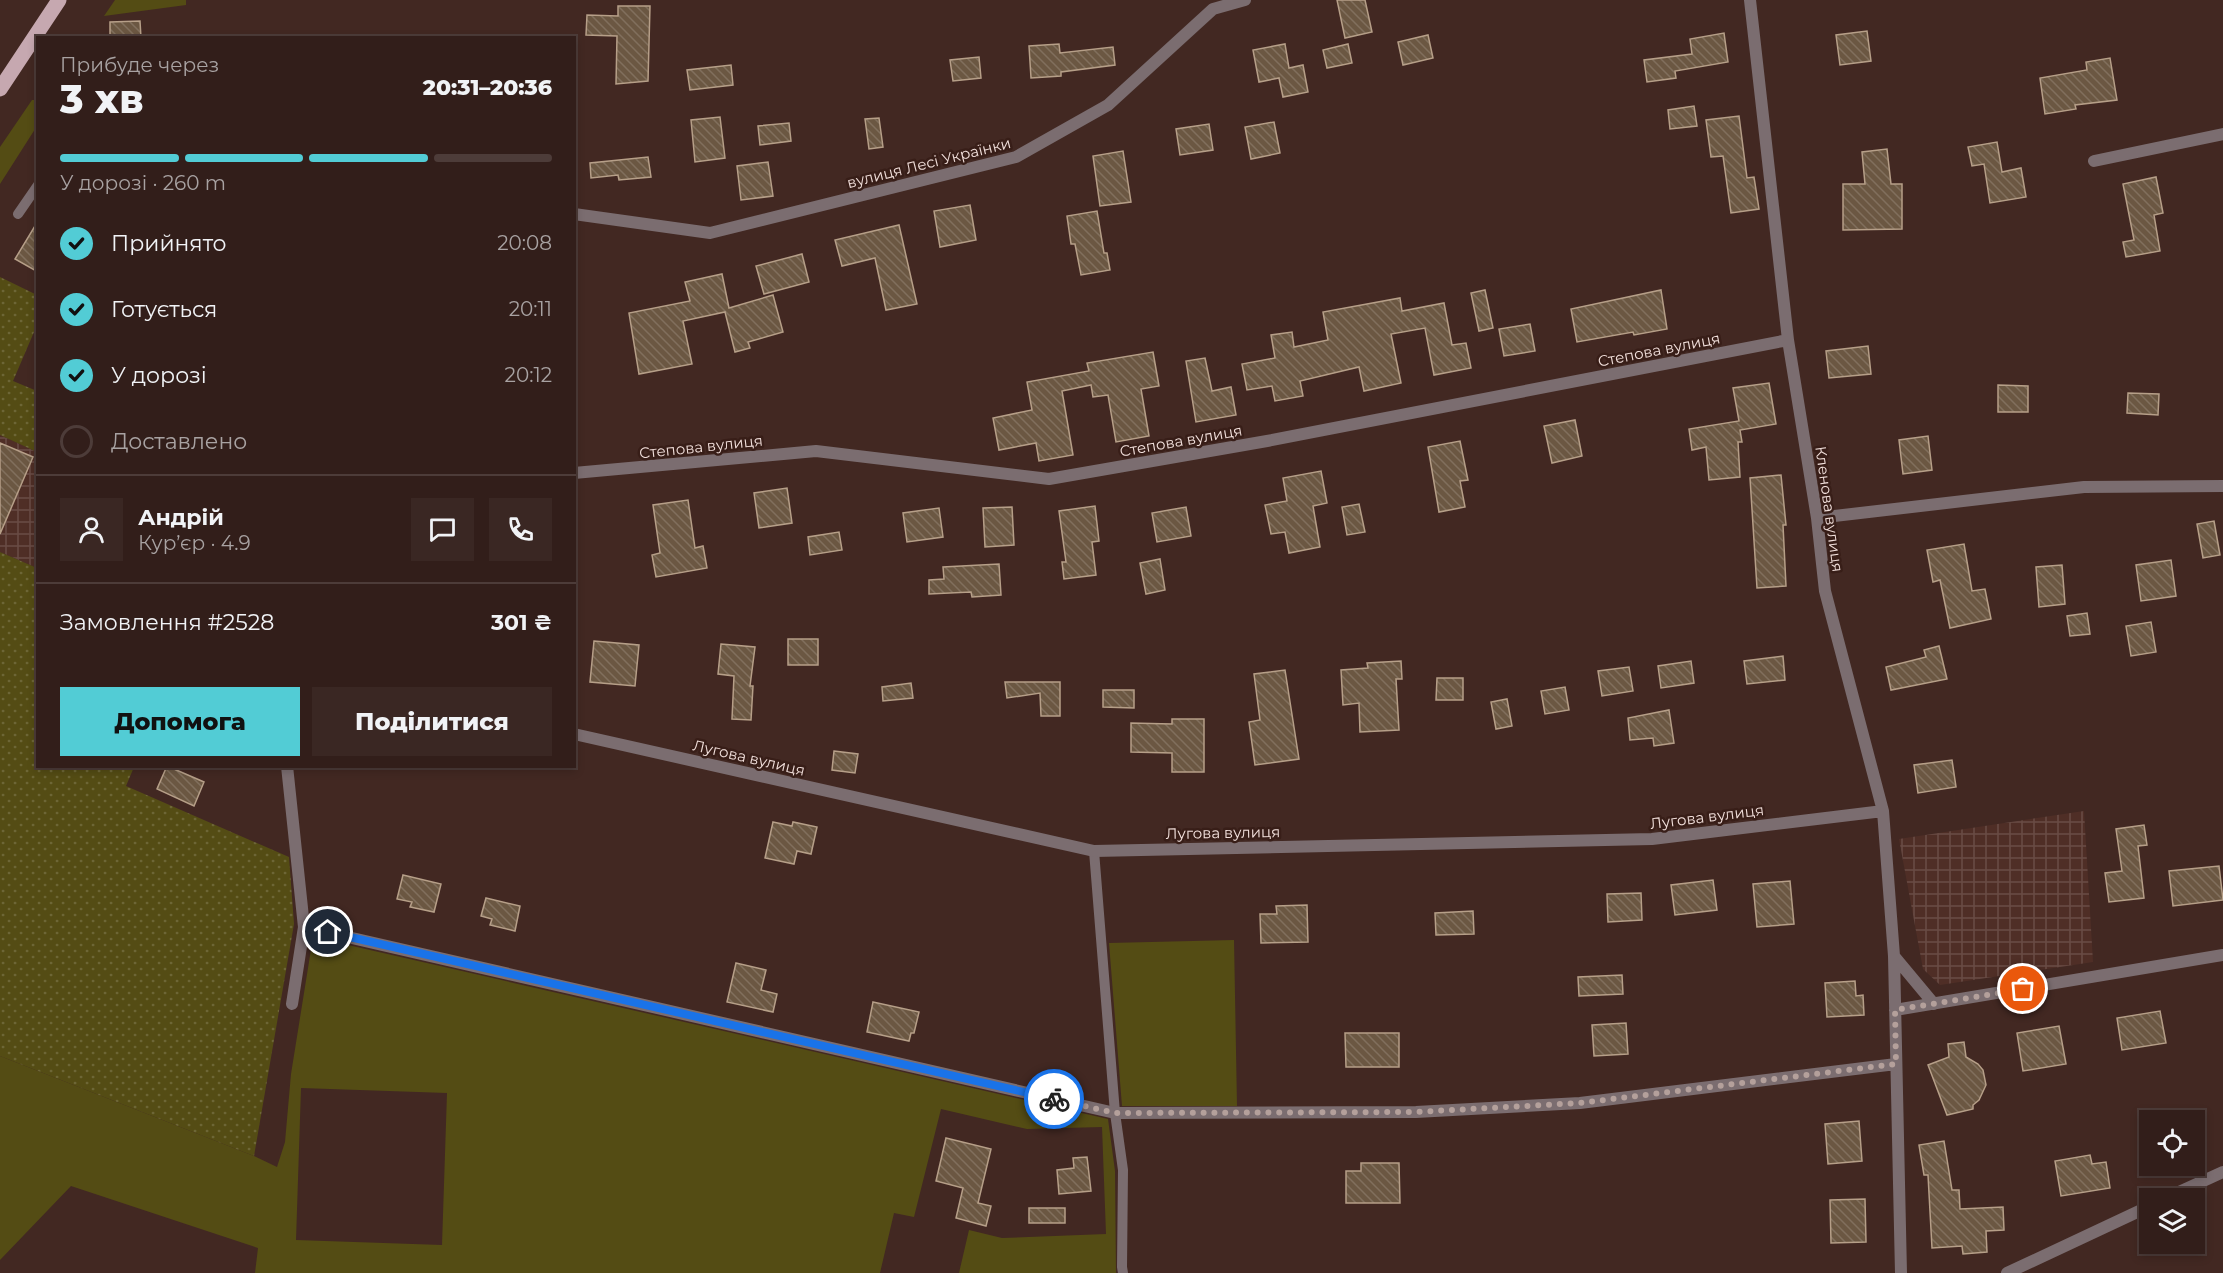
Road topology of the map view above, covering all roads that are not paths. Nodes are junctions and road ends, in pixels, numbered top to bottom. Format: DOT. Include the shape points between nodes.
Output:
graph roads {
  1 [pos="59,0"];
  2 [pos="1245,0"];
  3 [pos="1750,0"];
  4 [pos="39,36"];
  5 [pos="35,43"];
  6 [pos="0,89"];
  7 [pos="2223,134"];
  8 [pos="2094,161"];
  9 [pos="36,188"];
  10 [pos="18,214"];
  11 [pos="576,214"];
  12 [pos="1788,340"];
  13 [pos="576,474"];
  14 [pos="2223,486"];
  15 [pos="1817,518"];
  16 [pos="576,734"];
  17 [pos="287,768"];
  18 [pos="1883,811"];
  19 [pos="1094,851"];
  20 [pos="304,927"];
  21 [pos="2223,955"];
  22 [pos="1894,956"];
  23 [pos="292,1004"];
  24 [pos="1934,1004"];
  25 [pos="1895,1010"];
  26 [pos="1896,1064"];
  27 [pos="1115,1113"];
  28 [pos="2223,1172"];
  29 [pos="2188,1188"];
  30 [pos="2139,1211"];
  31 [pos="1124,1273"];
  32 [pos="1900,1273"];
  33 [pos="2007,1273"];
  1 -- 4 [label="main road"];
  2 -- 11 [label="street, вулиця Лесі Українки" via="1213,9 1108,105 1016,157 710,233"];
  3 -- 12 [label="street, Кленова вулиця"];
  5 -- 6 [label="main road"];
  7 -- 8 [label="street"];
  9 -- 10 [label="lane"];
  12 -- 13 [label="street, Степова вулиця" via="1049,479 816,451"];
  12 -- 15 [label="street, Кленова вулиця"];
  14 -- 15 [label="street" via="2084,487"];
  15 -- 18 [label="street, Кленова вулиця" via="1825,591"];
  16 -- 19 [label="street, Лугова вулиця"];
  17 -- 20 [label="street"];
  18 -- 19 [label="street, Лугова вулиця" via="1652,839"];
  18 -- 22 [label="street, Кленова вулиця"];
  19 -- 27 [label="lane"];
  20 -- 23 [label="street"];
  20 -- 27 [label="street"];
  21 -- 24 [label="street"];
  22 -- 24 [label="street"];
  22 -- 25 [label="street, Кленова вулиця"];
  24 -- 25 [label="street"];
  25 -- 26 [label="street, Кленова вулиця"];
  26 -- 27 [label="street" via="1580,1103 1416,1112"];
  26 -- 32 [label="street, Кленова вулиця"];
  27 -- 31 [label="lane" via="1123,1170"];
  28 -- 29 [label="street"];
  30 -- 33 [label="street"];
}
